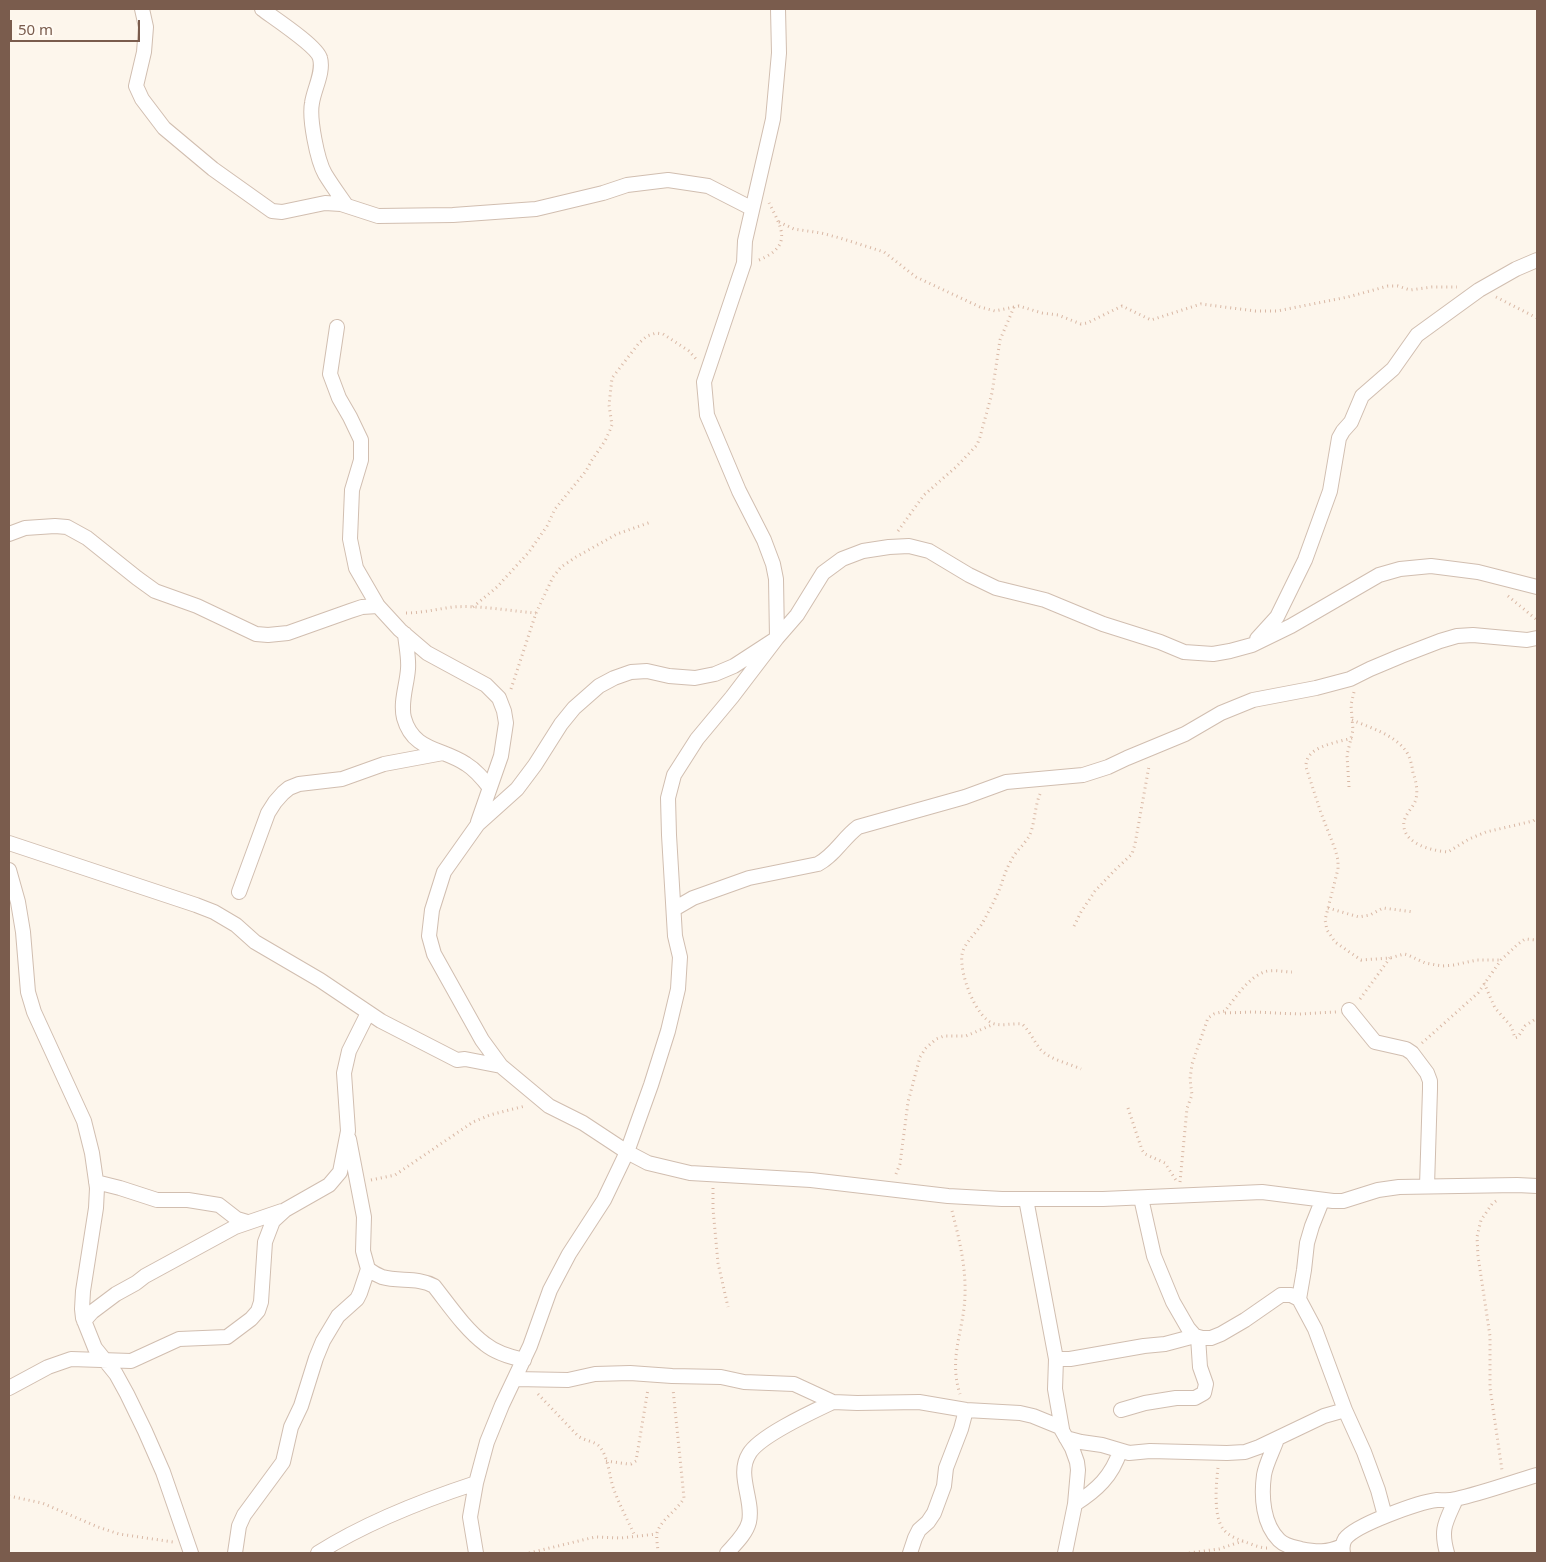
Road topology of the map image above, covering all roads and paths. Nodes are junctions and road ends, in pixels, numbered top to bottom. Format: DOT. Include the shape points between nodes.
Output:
graph roads {
  1 [pos="142,9"];
  2 [pos="262,9"];
  3 [pos="778,9"];
  4 [pos="760,179"];
  5 [pos="346,205"];
  6 [pos="751,208"];
  7 [pos="779,222"];
  8 [pos="1537,260"];
  9 [pos="743,266"];
  10 [pos="1479,290"];
  11 [pos="1015,306"];
  12 [pos="1537,318"];
  13 [pos="337,328"];
  14 [pos="707,373"];
  15 [pos="651,522"];
  16 [pos="9,534"];
  17 [pos="885,547"];
  18 [pos="1537,587"];
  19 [pos="473,607"];
  20 [pos="382,610"];
  21 [pos="536,613"];
  22 [pos="405,634"];
  23 [pos="777,638"];
  24 [pos="1537,638"];
  25 [pos="1252,645"];
  26 [pos="1364,671"];
  27 [pos="504,710"];
  28 [pos="1352,720"];
  29 [pos="1352,738"];
  30 [pos="1154,746"];
  31 [pos="443,753"];
  32 [pos="1049,778"];
  33 [pos="1349,786"];
  34 [pos="490,788"];
  35 [pos="1537,818"];
  36 [pos="478,824"];
  37 [pos="9,843"];
  38 [pos="9,870"];
  39 [pos="239,892"];
  40 [pos="1328,908"];
  41 [pos="674,909"];
  42 [pos="1414,912"];
  43 [pos="1074,926"];
  44 [pos="1537,940"];
  45 [pos="1390,958"];
  46 [pos="1501,960"];
  47 [pos="1292,972"];
  48 [pos="1484,983"];
  49 [pos="1349,1010"];
  50 [pos="368,1013"];
  51 [pos="1219,1013"];
  52 [pos="1537,1018"];
  53 [pos="994,1024"];
  54 [pos="1412,1053"];
  55 [pos="501,1066"];
  56 [pos="1081,1069"];
  57 [pos="542,1100"];
  58 [pos="1128,1108"];
  59 [pos="348,1131"];
  60 [pos="627,1152"];
  61 [pos="713,1174"];
  62 [pos="96,1182"];
  63 [pos="358,1182"];
  64 [pos="1517,1184"];
  65 [pos="868,1185"];
  66 [pos="1427,1186"];
  67 [pos="1537,1186"];
  68 [pos="948,1196"];
  69 [pos="1141,1198"];
  70 [pos="1026,1199"];
  71 [pos="1322,1201"];
  72 [pos="287,1209"];
  73 [pos="247,1222"];
  74 [pos="368,1269"];
  75 [pos="1299,1299"];
  76 [pos="728,1307"];
  77 [pos="84,1321"];
  78 [pos="1197,1336"];
  79 [pos="1056,1359"];
  80 [pos="104,1360"];
  81 [pos="524,1360"];
  82 [pos="654,1375"];
  83 [pos="672,1376"];
  84 [pos="519,1379"];
  85 [pos="9,1388"];
  86 [pos="833,1402"];
  87 [pos="966,1410"];
  88 [pos="1121,1410"];
  89 [pos="1345,1410"];
  90 [pos="1064,1433"];
  91 [pos="1277,1439"];
  92 [pos="1120,1451"];
  93 [pos="1219,1452"];
  94 [pos="606,1461"];
  95 [pos="1537,1475"];
  96 [pos="476,1483"];
  97 [pos="1504,1485"];
  98 [pos="9,1496"];
  99 [pos="1456,1499"];
  100 [pos="1075,1504"];
  101 [pos="1385,1516"];
  102 [pos="657,1534"];
  103 [pos="635,1536"];
  104 [pos="1243,1541"];
  105 [pos="1289,1546"];
  106 [pos="190,1548"];
  107 [pos="1342,1550"];
  108 [pos="235,1553"];
  109 [pos="318,1553"];
  110 [pos="476,1553"];
  111 [pos="529,1553"];
  112 [pos="658,1553"];
  113 [pos="728,1553"];
  114 [pos="910,1553"];
  115 [pos="1065,1553"];
  116 [pos="1189,1553"];
  117 [pos="1447,1553"];
  1 -- 5 [label="street" via="146,27 136,86 164,128 213,169 272,211 325,203"];
  2 -- 5 [label="street" via="313,47 320,57 321,68 310,116 324,172"];
  3 -- 4 [label="street" via="779,53 774,119"];
  4 -- 6 [label="street"];
  4 -- 7 [label="path"];
  5 -- 6 [label="street" via="378,216 536,210 627,185 668,180 708,186"];
  6 -- 9 [label="street"];
  7 -- 9 [label="path" via="780,246 769,256"];
  7 -- 11 [label="path" via="794,229 840,238 884,252 916,277 994,312"];
  8 -- 10 [label="street"];
  9 -- 14 [label="street"];
  10 -- 11 [label="path" via="1442,286 1410,290 1388,286 1277,311 1201,304 1151,320 1122,306 1081,324 1058,315"];
  10 -- 12 [label="path"];
  10 -- 25 [label="street" via="1416,335 1393,369 1362,396 1351,422 1339,438 1330,491 1304,560 1276,616"];
  11 -- 17 [label="path" via="1000,340 992,393 977,445 924,495"];
  13 -- 20 [label="street" via="330,374 361,440 361,460 352,490 350,539 356,568"];
  14 -- 19 [label="path" via="689,351 663,334 647,336 639,343 612,378 609,405 612,425 586,471 555,509 529,552 497,587"];
  14 -- 23 [label="street" via="704,382 707,414 773,564"];
  15 -- 21 [label="path" via="616,534 561,567"];
  16 -- 20 [label="street" via="25,528 67,527 87,538 156,591 256,634 288,633 362,607"];
  17 -- 23 [label="street" via="842,559 823,573 797,615"];
  17 -- 25 [label="street" via="909,546 929,551 996,588 1046,600 1184,652 1213,654"];
  18 -- 25 [label="street" via="1478,572 1431,566 1400,569 1379,575"];
  19 -- 20 [label="path" via="423,613"];
  19 -- 21 [label="path"];
  20 -- 22 [label="street"];
  21 -- 27 [label="path"];
  22 -- 27 [label="street" via="427,653 486,685 499,698"];
  22 -- 31 [label="street" via="409,668 403,702 404,717 409,732 423,746"];
  23 -- 36 [label="street" via="734,666 715,674 695,678 631,672 599,686 561,724 517,789"];
  23 -- 41 [label="street" via="697,739 674,775 668,798"];
  24 -- 26 [label="street" via="1457,636"];
  26 -- 28 [label="path" via="1353,694"];
  26 -- 30 [label="street" via="1316,688 1253,700"];
  27 -- 34 [label="street" via="506,723 501,756"];
  28 -- 29 [label="path"];
  28 -- 35 [label="path" via="1383,733 1406,751 1416,783 1416,796 1403,826 1412,840 1424,848 1448,852 1486,832"];
  29 -- 33 [label="path" via="1348,755"];
  29 -- 40 [label="path" via="1314,751 1306,761 1338,860"];
  30 -- 32 [label="street" via="1083,775"];
  30 -- 43 [label="path" via="1132,854 1095,891"];
  31 -- 34 [label="street" via="465,763"];
  31 -- 39 [label="street" via="384,764 342,779 289,788 268,813"];
  32 -- 41 [label="street" via="1006,782 858,828 818,864 749,878"];
  32 -- 53 [label="path" via="1039,795 1028,838 1010,862 982,925 962,954 972,1000"];
  34 -- 36 [label="street"];
  36 -- 55 [label="street" via="444,872 432,910 429,936 434,954 467,1016"];
  37 -- 50 [label="street" via="214,912 255,942"];
  38 -- 62 [label="street" via="18,902 28,992 43,1034 84,1121"];
  40 -- 42 [label="path" via="1360,916 1383,908"];
  40 -- 45 [label="path" via="1326,930 1336,942 1361,960"];
  41 -- 60 [label="street" via="680,957 678,989 668,1031"];
  44 -- 46 [label="path" via="1522,941"];
  45 -- 46 [label="path" via="1404,954 1442,966"];
  45 -- 49 [label="path"];
  46 -- 48 [label="path"];
  47 -- 51 [label="path" via="1265,971 1238,994 1225,1011"];
  48 -- 52 [label="path" via="1495,1008 1511,1026 1516,1038"];
  48 -- 54 [label="path" via="1478,993"];
  49 -- 51 [label="path" via="1321,1014"];
  49 -- 54 [label="street" via="1375,1042"];
  50 -- 55 [label="street" via="457,1060"];
  50 -- 59 [label="street" via="350,1051 344,1073"];
  51 -- 58 [label="path" via="1208,1018 1192,1064 1192,1095 1187,1108 1180,1187 1165,1164 1142,1150"];
  53 -- 56 [label="path" via="1022,1024 1041,1050"];
  53 -- 65 [label="path" via="966,1036 944,1036 926,1048 920,1057 908,1102 897,1174 890,1180"];
  54 -- 66 [label="street" via="1430,1081"];
  55 -- 57 [label="street"];
  57 -- 60 [label="street"];
  57 -- 63 [label="path" via="473,1122 395,1175"];
  59 -- 63 [label="street"];
  59 -- 72 [label="street" via="340,1172 329,1185"];
  60 -- 61 [label="street" via="648,1163 690,1173"];
  60 -- 81 [label="street" via="604,1200 550,1290"];
  61 -- 65 [label="street"];
  61 -- 76 [label="path" via="718,1263"];
  62 -- 73 [label="street" via="157,1200 219,1205 237,1219"];
  62 -- 77 [label="street" via="96,1208 83,1291"];
  63 -- 74 [label="street" via="364,1217 363,1250"];
  64 -- 66 [label="street"];
  64 -- 67 [label="street"];
  64 -- 97 [label="path" via="1492,1204 1481,1220 1477,1237 1490,1336 1490,1388"];
  65 -- 68 [label="street"];
  66 -- 71 [label="street" via="1378,1190 1343,1201"];
  68 -- 70 [label="street"];
  68 -- 87 [label="path" via="965,1276 964,1312 955,1366"];
  69 -- 70 [label="street"];
  69 -- 71 [label="street" via="1262,1192"];
  69 -- 78 [label="street" via="1154,1256 1173,1302 1188,1328"];
  70 -- 79 [label="street"];
  71 -- 75 [label="street" via="1308,1243"];
  72 -- 73 [label="street"];
  72 -- 80 [label="street" via="273,1221 265,1242 258,1311 239,1330 228,1337 179,1339 131,1361"];
  73 -- 77 [label="street" via="145,1276"];
  74 -- 81 [label="street" via="382,1277 414,1280 434,1286 484,1344 503,1355"];
  74 -- 108 [label="street" via="360,1293 338,1316 323,1341 282,1462 244,1515"];
  75 -- 78 [label="street" via="1280,1295 1221,1334 1210,1338"];
  75 -- 89 [label="street" via="1315,1329"];
  77 -- 80 [label="street"];
  78 -- 79 [label="street" via="1165,1344"];
  78 -- 88 [label="street" via="1200,1367 1206,1384 1204,1393 1195,1398 1145,1403"];
  79 -- 90 [label="street" via="1055,1389"];
  80 -- 85 [label="street" via="71,1359 57,1363"];
  80 -- 106 [label="street" via="127,1394 160,1464"];
  81 -- 84 [label="street"];
  82 -- 83 [label="street"];
  82 -- 84 [label="street" via="595,1374 568,1380"];
  82 -- 94 [label="path" via="648,1389 636,1460 631,1464"];
  83 -- 86 [label="street" via="794,1384"];
  83 -- 102 [label="path" via="684,1498"];
  84 -- 94 [label="path" via="578,1436 600,1447"];
  84 -- 96 [label="street" via="502,1405 487,1442"];
  86 -- 87 [label="street" via="919,1402"];
  86 -- 113 [label="street" via="780,1429 750,1452 745,1473 749,1522 744,1534"];
  87 -- 90 [label="street" via="1034,1416 1052,1422"];
  87 -- 114 [label="street" via="934,1513 919,1530"];
  89 -- 91 [label="street" via="1324,1416"];
  89 -- 101 [label="street" via="1364,1452"];
  90 -- 92 [label="street" via="1081,1442"];
  90 -- 100 [label="street" via="1078,1470"];
  91 -- 93 [label="street" via="1245,1452"];
  91 -- 105 [label="street" via="1265,1474 1264,1506 1272,1531"];
  92 -- 93 [label="street"];
  92 -- 100 [label="street" via="1106,1480"];
  93 -- 104 [label="path" via="1216,1483 1219,1521 1232,1537"];
  94 -- 103 [label="path" via="613,1489"];
  95 -- 97 [label="street"];
  96 -- 109 [label="street" via="406,1508"];
  96 -- 110 [label="street" via="470,1517"];
  97 -- 99 [label="street"];
  98 -- 106 [label="path" via="42,1503 119,1534"];
  99 -- 101 [label="street" via="1436,1500"];
  99 -- 117 [label="street" via="1444,1527"];
  100 -- 115 [label="street"];
  101 -- 107 [label="street" via="1354,1530 1344,1540"];
  102 -- 103 [label="path"];
  102 -- 112 [label="path"];
  103 -- 111 [label="path" via="595,1537"];
  104 -- 105 [label="path" via="1262,1548"];
  104 -- 116 [label="path" via="1219,1549"];
  105 -- 107 [label="street" via="1323,1552"];
}
